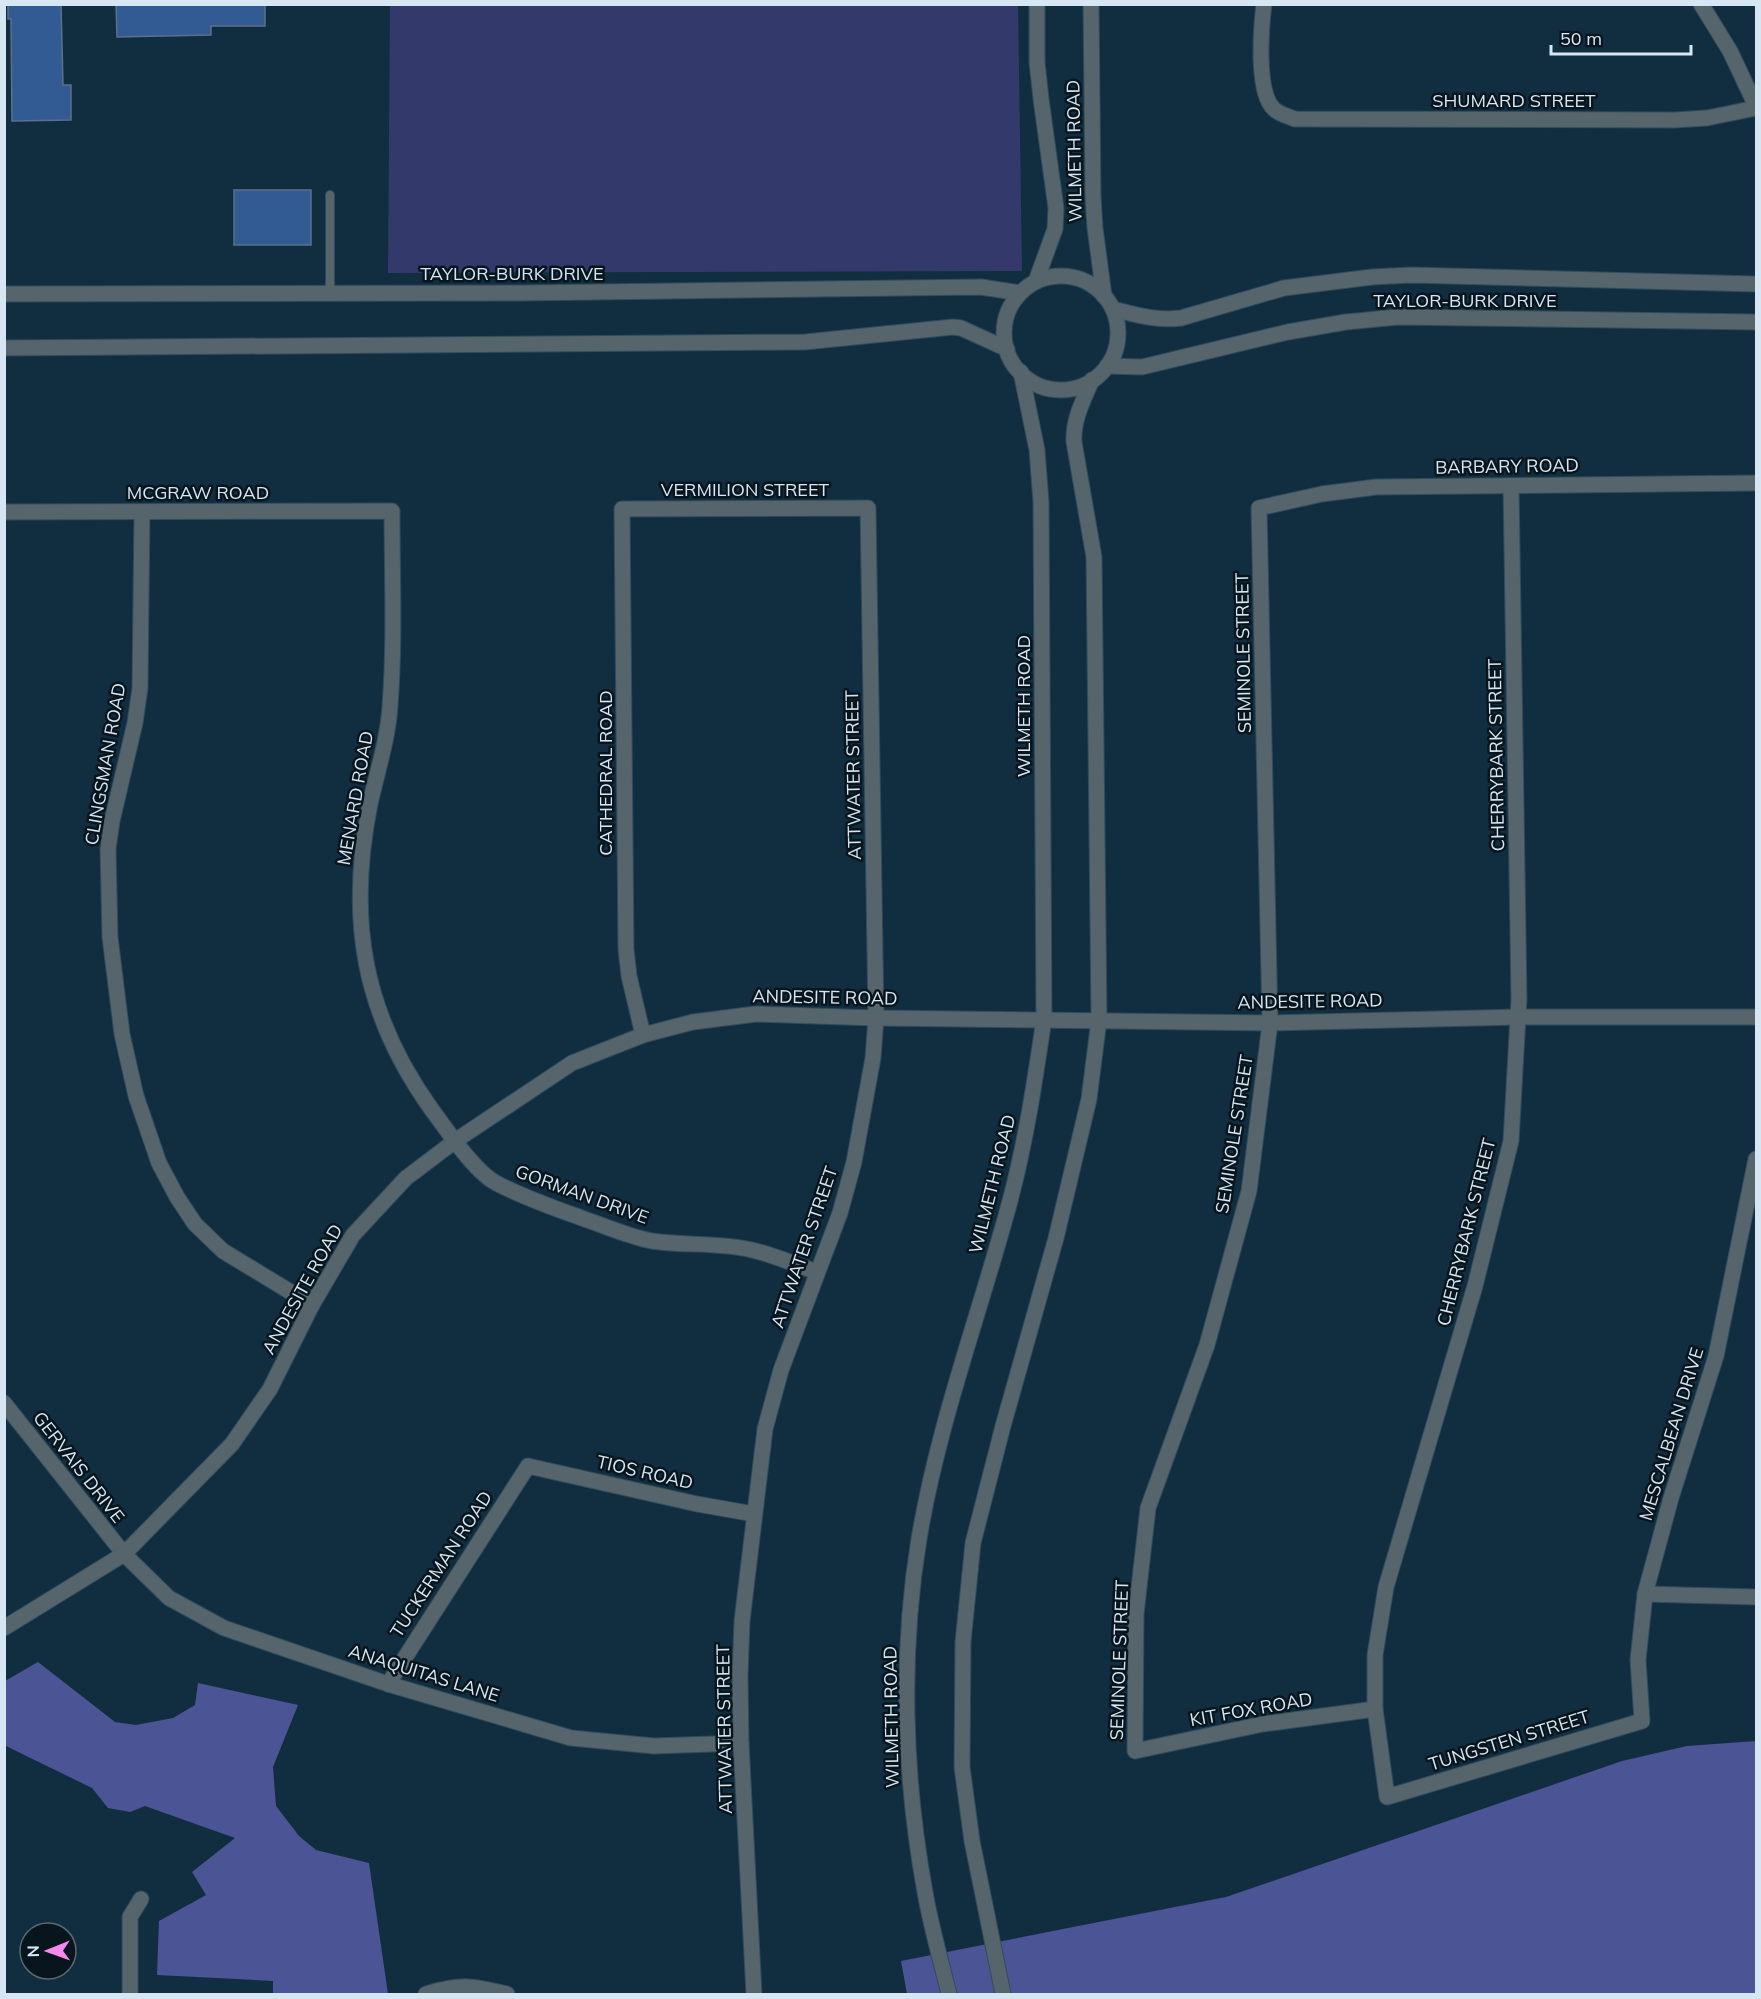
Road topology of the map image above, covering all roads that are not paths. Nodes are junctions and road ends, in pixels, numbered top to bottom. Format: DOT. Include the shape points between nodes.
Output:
graph roads {
  1 [pos="1037,4"];
  2 [pos="1091,4"];
  3 [pos="1264,4"];
  4 [pos="1701,4"];
  5 [pos="1756,107"];
  6 [pos="330,195"];
  7 [pos="1036,281"];
  8 [pos="1756,284"];
  9 [pos="330,293"];
  10 [pos="1020,293"];
  11 [pos="4,294"];
  12 [pos="1104,296"];
  13 [pos="1113,309"];
  14 [pos="1756,322"];
  15 [pos="4,348"];
  16 [pos="1007,350"];
  17 [pos="1107,366"];
  18 [pos="1020,372"];
  19 [pos="1092,380"];
  20 [pos="1756,483"];
  21 [pos="1511,486"];
  22 [pos="868,508"];
  23 [pos="1259,508"];
  24 [pos="622,509"];
  25 [pos="392,511"];
  26 [pos="4,512"];
  27 [pos="142,512"];
  28 [pos="1518,1017"];
  29 [pos="1756,1017"];
  30 [pos="876,1018"];
  31 [pos="1044,1019"];
  32 [pos="1099,1020"];
  33 [pos="1270,1023"];
  34 [pos="643,1035"];
  35 [pos="455,1141"];
  36 [pos="1756,1159"];
  37 [pos="817,1272"];
  38 [pos="312,1305"];
  39 [pos="4,1403"];
  40 [pos="528,1466"];
  41 [pos="754,1514"];
  42 [pos="124,1554"];
  43 [pos="1645,1594"];
  44 [pos="1756,1597"];
  45 [pos="4,1628"];
  46 [pos="388,1684"];
  47 [pos="1375,1709"];
  48 [pos="1642,1721"];
  49 [pos="741,1743"];
  50 [pos="1135,1751"];
  51 [pos="1387,1797"];
  52 [pos="141,1899"];
  53 [pos="426,1994"];
  54 [pos="130,1995"];
  55 [pos="507,1995"];
  56 [pos="754,1995"];
  57 [pos="949,1995"];
  58 [pos="1003,1995"];
  1 -- 7 [label="street, WILMETH ROAD" via="1039,80 1056,208 1055,229"];
  2 -- 12 [label="street, WILMETH ROAD" via="1093,196"];
  3 -- 5 [label="street, SHUMARD STREET" via="1262,83 1273,109 1295,119 1675,120 1707,118"];
  4 -- 5 [label="street" via="1731,51"];
  6 -- 9 [label="lane"];
  7 -- 10 [label="street"];
  7 -- 12 [label="street" via="1054,276 1073,277 1090,283"];
  8 -- 13 [label="street, TAYLOR-BURK DRIVE" via="1411,275 1284,288 1166,320"];
  9 -- 10 [label="street, TAYLOR-BURK DRIVE" via="981,287"];
  9 -- 11 [label="street, TAYLOR-BURK DRIVE"];
  10 -- 16 [label="street" via="1006,320"];
  12 -- 13 [label="street"];
  13 -- 17 [label="street" via="1118,338"];
  14 -- 17 [label="street, TAYLOR-BURK DRIVE" via="1398,317 1288,332 1142,367"];
  15 -- 16 [label="street" via="805,342 944,327 961,328"];
  16 -- 18 [label="street"];
  17 -- 19 [label="street"];
  18 -- 19 [label="street" via="1047,388 1078,387"];
  18 -- 31 [label="street, WILMETH ROAD" via="1037,450 1041,502"];
  19 -- 32 [label="street" via="1073,429 1094,557"];
  20 -- 21 [label="street, BARBARY ROAD"];
  21 -- 23 [label="street, BARBARY ROAD" via="1376,487"];
  21 -- 28 [label="street, CHERRYBARK STREET"];
  22 -- 24 [label="street, VERMILION STREET"];
  22 -- 30 [label="street, ATTWATER STREET"];
  23 -- 33 [label="street, SEMINOLE STREET"];
  24 -- 34 [label="street, CATHEDRAL ROAD" via="626,949"];
  25 -- 27 [label="street, MCGRAW ROAD"];
  25 -- 35 [label="street, MENARD ROAD" via="390,709 361,864 360,923 370,986 382,1020 413,1080"];
  26 -- 27 [label="street, MCGRAW ROAD"];
  27 -- 38 [label="street, CLINGSMAN ROAD" via="140,688 108,849 110,937 122,1034 136,1096 159,1163 195,1224 223,1251"];
  28 -- 29 [label="street, ANDESITE ROAD"];
  28 -- 33 [label="street, ANDESITE ROAD"];
  28 -- 47 [label="street, CHERRYBARK STREET" via="1511,1141 1475,1286 1386,1587 1375,1655"];
  30 -- 31 [label="street, ANDESITE ROAD"];
  30 -- 34 [label="street, ANDESITE ROAD" via="756,1014 693,1022"];
  30 -- 37 [label="street, ATTWATER STREET" via="873,1058 854,1162"];
  31 -- 32 [label="street, ANDESITE ROAD"];
  31 -- 57 [label="street, WILMETH ROAD" via="1032,1103 1011,1199 940,1443 919,1539 906,1653 911,1785 925,1893"];
  32 -- 33 [label="street, ANDESITE ROAD"];
  32 -- 58 [label="street" via="1089,1099 1056,1238 973,1543 963,1642 964,1777 972,1841"];
  33 -- 50 [label="street, SEMINOLE STREET" via="1248,1191 1207,1345 1148,1508 1136,1614"];
  34 -- 35 [label="street, ANDESITE ROAD" via="572,1063"];
  35 -- 37 [label="street, GORMAN DRIVE" via="494,1182 611,1229 651,1240 752,1250"];
  35 -- 38 [label="street, ANDESITE ROAD" via="406,1178 353,1235"];
  36 -- 43 [label="street, MESCALBEAN DRIVE" via="1716,1356"];
  37 -- 41 [label="street, ATTWATER STREET" via="765,1429"];
  38 -- 42 [label="street, ANDESITE ROAD" via="270,1389 232,1444"];
  39 -- 42 [label="street, GERVAIS DRIVE"];
  40 -- 41 [label="street, TIOS ROAD"];
  40 -- 46 [label="street, TUCKERMAN ROAD"];
  41 -- 49 [label="street, ATTWATER STREET" via="742,1621"];
  42 -- 45 [label="street, ANDESITE ROAD"];
  42 -- 46 [label="street, ANAQUITAS LANE" via="169,1598 224,1628"];
  43 -- 44 [label="street"];
  43 -- 48 [label="street, MESCALBEAN DRIVE" via="1638,1660"];
  46 -- 49 [label="street, ANAQUITAS LANE" via="571,1738 654,1746"];
  47 -- 50 [label="street, KIT FOX ROAD" via="1263,1724"];
  47 -- 51 [label="street, CHERRYBARK STREET"];
  48 -- 51 [label="street, TUNGSTEN STREET"];
  49 -- 56 [label="street, ATTWATER STREET"];
  52 -- 54 [label="street" via="130,1917"];
  53 -- 55 [label="street" via="462,1986"];
}
